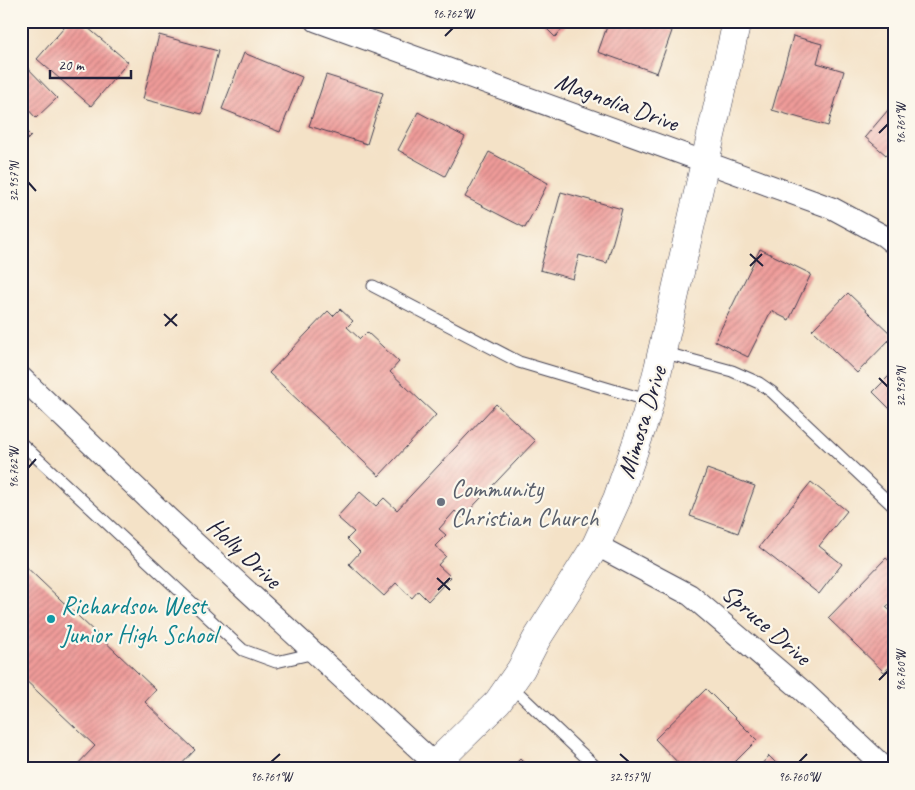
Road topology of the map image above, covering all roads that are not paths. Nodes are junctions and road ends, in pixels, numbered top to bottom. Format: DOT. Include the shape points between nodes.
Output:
graph roads {
  1 [pos="316,21"];
  2 [pos="737,21"];
  3 [pos="705,162"];
  4 [pos="894,244"];
  5 [pos="373,286"];
  6 [pos="662,352"];
  7 [pos="21,377"];
  8 [pos="650,401"];
  9 [pos="21,443"];
  10 [pos="894,507"];
  11 [pos="596,545"];
  12 [pos="315,653"];
  13 [pos="510,685"];
  14 [pos="433,766"];
  15 [pos="598,769"];
  16 [pos="886,769"];
  1 -- 3 [label="street, Magnolia Drive"];
  2 -- 3 [label="street, Mimosa Drive"];
  3 -- 4 [label="street, Magnolia Drive" via="832,208"];
  3 -- 6 [label="street, Mimosa Drive"];
  5 -- 8 [label="lane" via="519,362"];
  6 -- 8 [label="street, Mimosa Drive"];
  6 -- 10 [label="lane" via="732,371 759,383"];
  7 -- 12 [label="street, Holly Drive"];
  8 -- 11 [label="street, Mimosa Drive" via="617,499"];
  9 -- 12 [label="lane" via="243,650 276,662"];
  11 -- 13 [label="street, Mimosa Drive"];
  11 -- 16 [label="street, Spruce Drive" via="690,595 804,692"];
  12 -- 14 [label="street, Holly Drive"];
  13 -- 14 [label="street, Mimosa Drive" via="498,702"];
  13 -- 15 [label="lane"];
}
